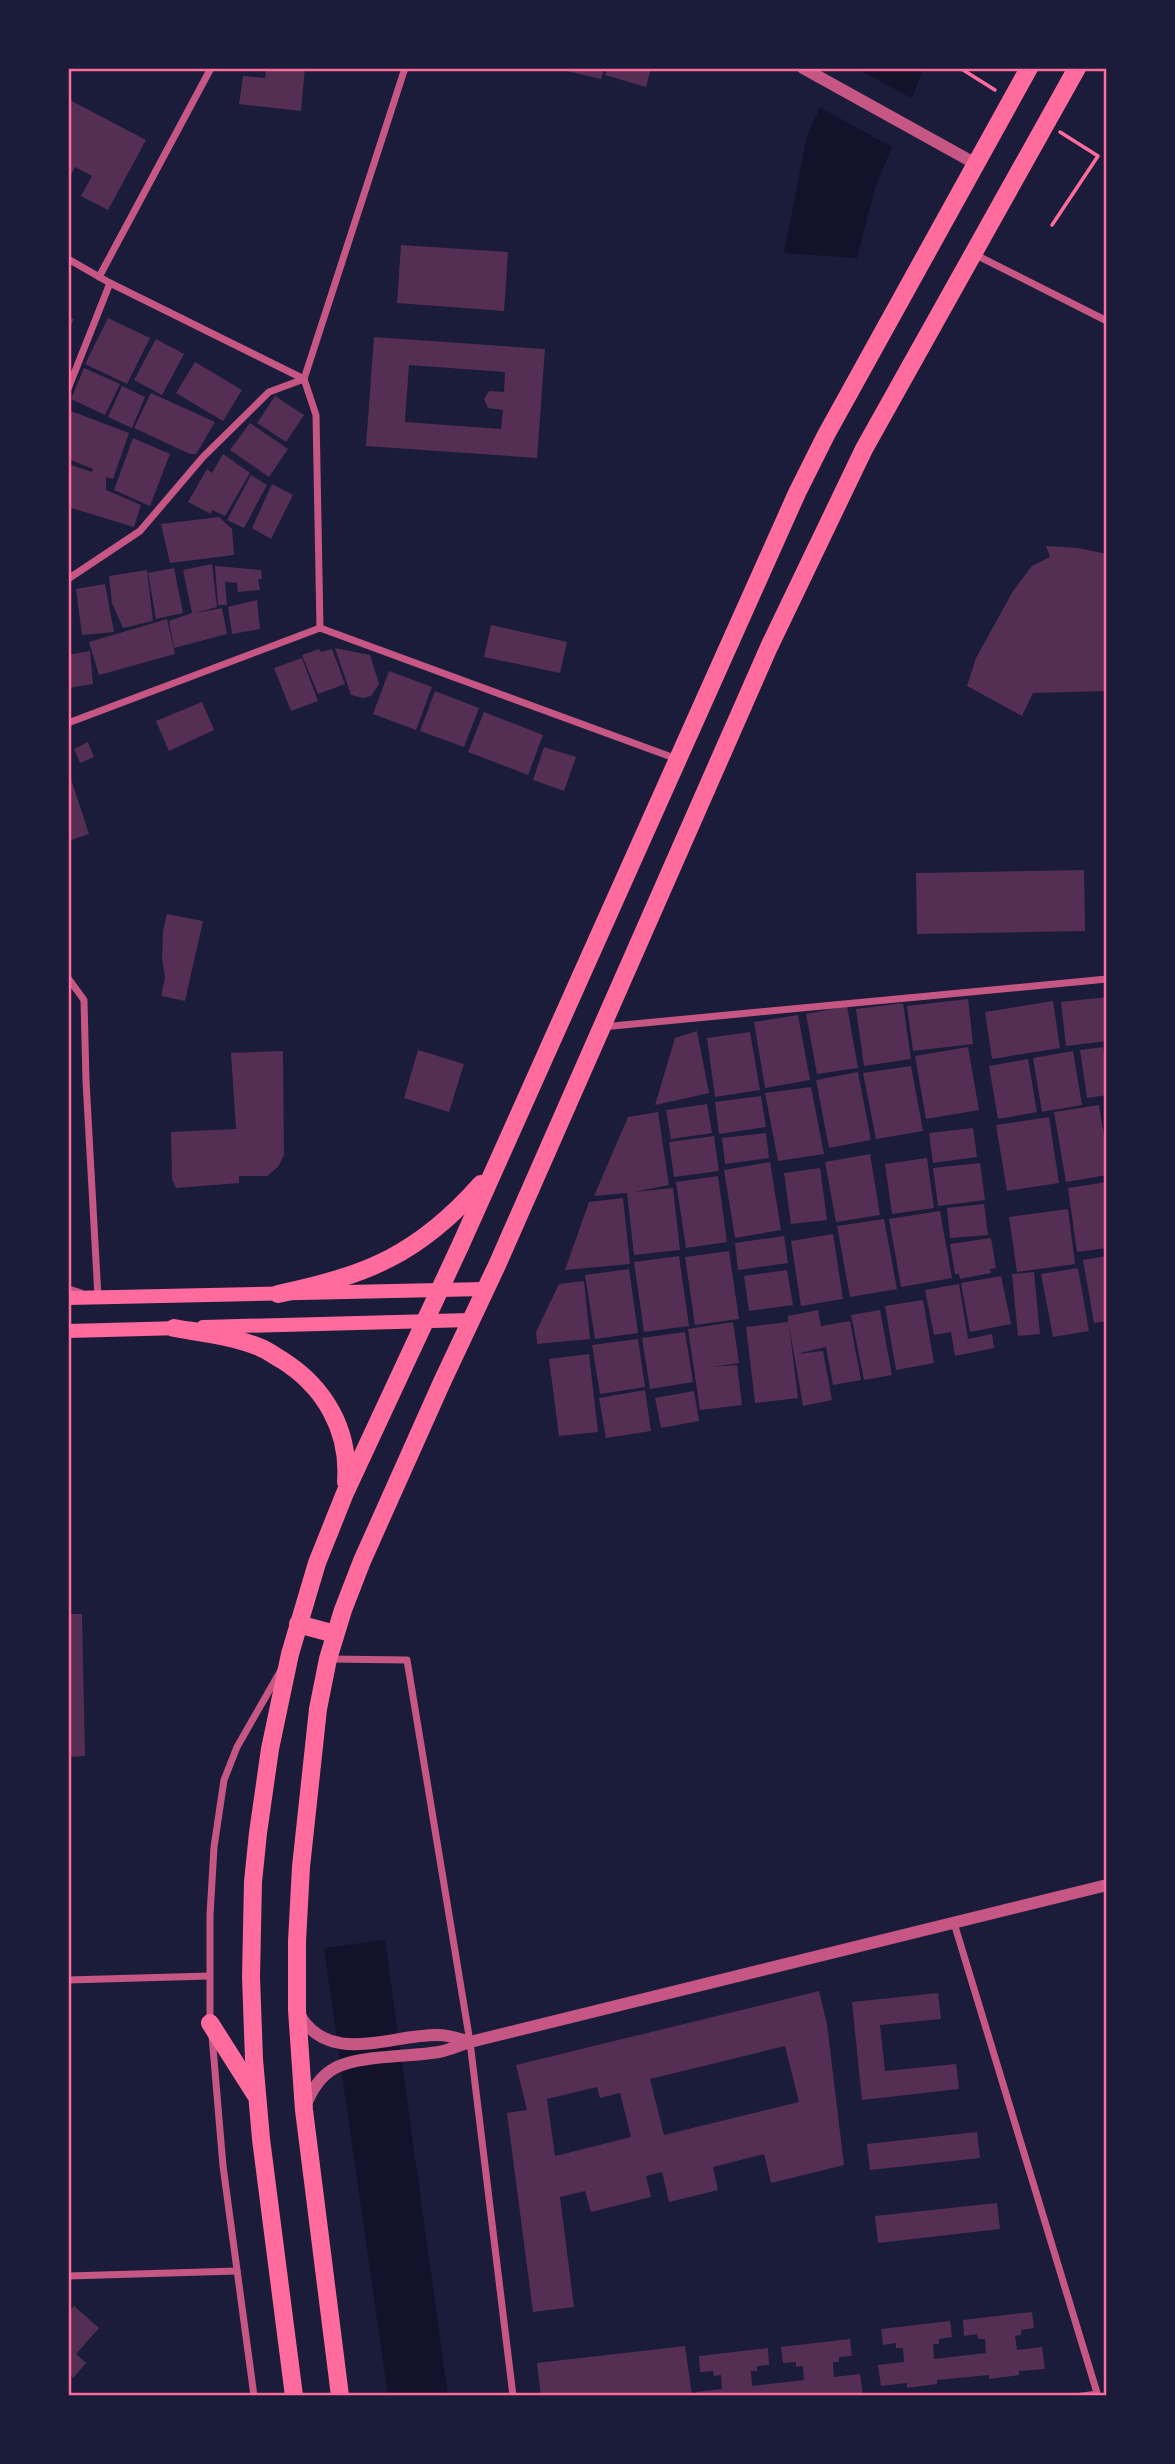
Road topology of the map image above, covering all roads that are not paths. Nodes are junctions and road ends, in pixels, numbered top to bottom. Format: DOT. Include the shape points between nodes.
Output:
graph roads {
  1 [pos="211,68"];
  2 [pos="405,68"];
  3 [pos="803,68"];
  4 [pos="1029,68"];
  5 [pos="1077,68"];
  6 [pos="976,164"];
  7 [pos="974,254"];
  8 [pos="68,259"];
  9 [pos="99,277"];
  10 [pos="110,283"];
  11 [pos="1107,321"];
  12 [pos="304,379"];
  13 [pos="68,389"];
  14 [pos="68,579"];
  15 [pos="320,628"];
  16 [pos="68,723"];
  17 [pos="677,759"];
  18 [pos="68,978"];
  19 [pos="1107,979"];
  20 [pos="602,1027"];
  21 [pos="493,1171"];
  22 [pos="68,1288"];
  23 [pos="485,1289"];
  24 [pos="439,1290"];
  25 [pos="278,1294"];
  26 [pos="97,1297"];
  27 [pos="68,1298"];
  28 [pos="471,1320"];
  29 [pos="424,1321"];
  30 [pos="174,1328"];
  31 [pos="68,1331"];
  32 [pos="345,1493"];
  33 [pos="298,1624"];
  34 [pos="335,1634"];
  35 [pos="290,1654"];
  36 [pos="328,1659"];
  37 [pos="1107,1885"];
  38 [pos="954,1923"];
  39 [pos="209,1976"];
  40 [pos="68,1980"];
  41 [pos="298,2010"];
  42 [pos="211,2023"];
  43 [pos="470,2042"];
  44 [pos="257,2097"];
  45 [pos="304,2110"];
  46 [pos="237,2271"];
  47 [pos="68,2276"];
  48 [pos="1097,2394"];
  49 [pos="254,2396"];
  50 [pos="294,2396"];
  51 [pos="340,2396"];
  52 [pos="513,2396"];
  53 [pos="1075,2396"];
  1 -- 9 [label="street"];
  2 -- 12 [label="street"];
  3 -- 6 [label="street"];
  4 -- 6 [label="main road"];
  5 -- 7 [label="main road"];
  6 -- 17 [label="main road" via="810,465"];
  7 -- 11 [label="street"];
  7 -- 20 [label="main road" via="864,449 815,548"];
  8 -- 9 [label="street"];
  9 -- 10 [label="street"];
  10 -- 12 [label="street"];
  10 -- 13 [label="street"];
  12 -- 14 [label="street" via="269,392 203,457 140,531"];
  12 -- 15 [label="street" via="316,415"];
  15 -- 16 [label="street"];
  15 -- 17 [label="street"];
  17 -- 21 [label="main road"];
  18 -- 26 [label="street" via="84,1000"];
  19 -- 20 [label="street"];
  20 -- 23 [label="main road"];
  21 -- 24 [label="main road"];
  21 -- 25 [label="main road" via="439,1228 410,1249 330,1283"];
  22 -- 26 [label="lane"];
  23 -- 24 [label="main road"];
  23 -- 28 [label="main road"];
  24 -- 25 [label="main road"];
  24 -- 29 [label="main road"];
  25 -- 26 [label="main road"];
  26 -- 27 [label="main road"];
  28 -- 29 [label="main road"];
  28 -- 34 [label="main road" via="362,1561"];
  29 -- 30 [label="main road"];
  29 -- 32 [label="main road"];
  30 -- 31 [label="main road"];
  30 -- 32 [label="main road" via="261,1347 301,1372 318,1390 344,1440"];
  32 -- 33 [label="main road"];
  33 -- 34 [label="main road"];
  33 -- 35 [label="main road"];
  34 -- 36 [label="main road"];
  35 -- 39 [label="street" via="255,1713 224,1780 214,1847"];
  35 -- 44 [label="main road" via="263,1791 253,1882 251,1988"];
  36 -- 41 [label="main road" via="301,1867"];
  36 -- 43 [label="street" via="407,1660"];
  37 -- 38 [label="street"];
  38 -- 43 [label="street"];
  38 -- 48 [label="street"];
  39 -- 40 [label="street"];
  39 -- 42 [label="street"];
  41 -- 43 [label="street" via="306,2026 333,2043 440,2034"];
  41 -- 45 [label="main road"];
  42 -- 44 [label="main road"];
  42 -- 46 [label="street"];
  43 -- 45 [label="street" via="442,2052 335,2068 321,2078"];
  43 -- 52 [label="street"];
  44 -- 50 [label="main road"];
  45 -- 51 [label="main road"];
  46 -- 47 [label="street"];
  46 -- 49 [label="street"];
  48 -- 53 [label="lane"];
}
